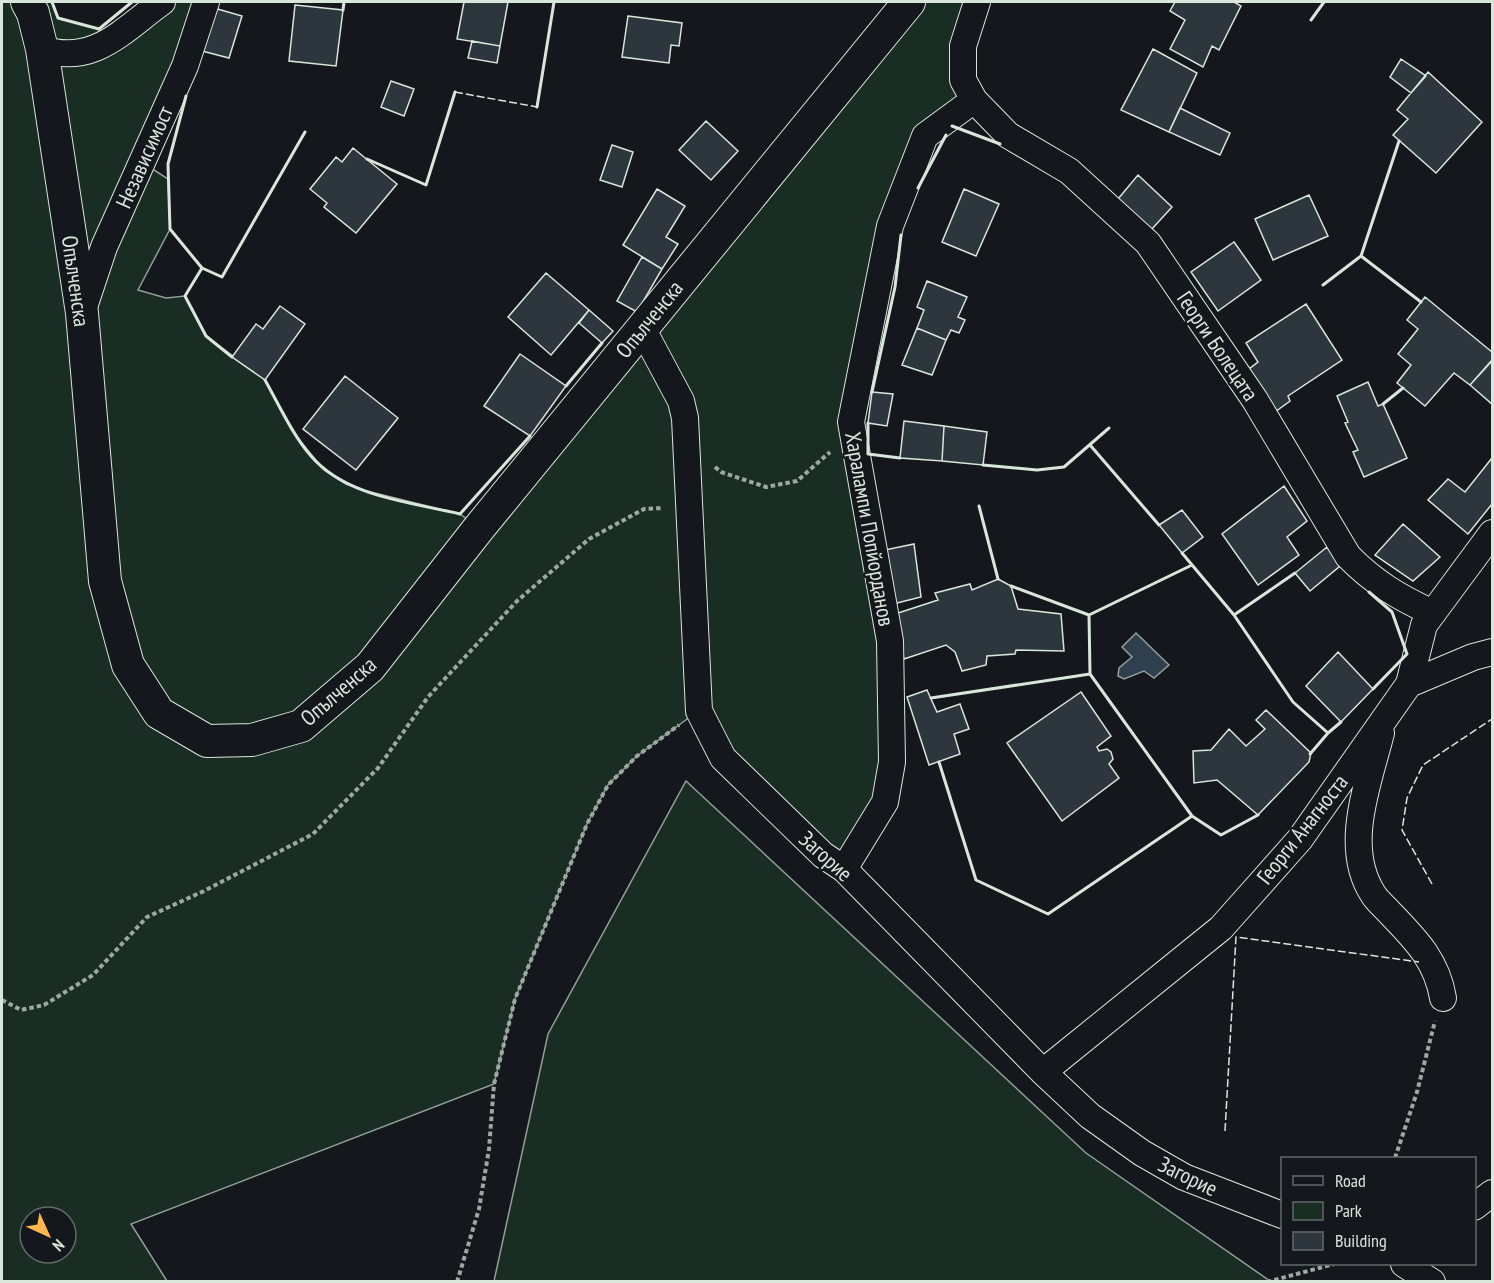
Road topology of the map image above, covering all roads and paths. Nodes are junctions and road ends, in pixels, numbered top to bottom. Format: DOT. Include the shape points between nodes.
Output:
graph roads {
  1 [pos="27,2"];
  2 [pos="162,2"];
  3 [pos="206,2"];
  4 [pos="909,2"];
  5 [pos="977,2"];
  6 [pos="42,49"];
  7 [pos="975,100"];
  8 [pos="82,313"];
  9 [pos="642,328"];
  10 [pos="856,453"];
  11 [pos="707,461"];
  12 [pos="691,507"];
  13 [pos="1492,532"];
  14 [pos="1433,613"];
  15 [pos="1492,652"];
  16 [pos="1409,684"];
  17 [pos="699,711"];
  18 [pos="1384,721"];
  19 [pos="844,869"];
  20 [pos="1443,998"];
  21 [pos="2,1000"];
  22 [pos="1043,1072"];
  23 [pos="1395,1157"];
  24 [pos="1492,1193"];
  25 [pos="1476,1205"];
  26 [pos="1281,1215"];
  27 [pos="1327,1265"];
  28 [pos="1407,1265"];
  29 [pos="457,1281"];
  30 [pos="1267,1281"];
  31 [pos="1432,1281"];
  1 -- 6 [label="street, Опълченска"];
  2 -- 6 [label="street" via="104,44 75,55"];
  3 -- 8 [label="street, Независимост" via="185,66 104,246"];
  4 -- 9 [label="street, Опълченска"];
  5 -- 7 [label="street" via="963,46 963,81"];
  6 -- 8 [label="street, Опълченска"];
  7 -- 10 [label="street, Харалампи Попйорданов" via="925,136 890,226 851,422"];
  7 -- 14 [label="street, Георги Болецата" via="1008,135 1069,171 1148,243 1255,400 1348,556 1397,597"];
  8 -- 9 [label="street, Опълченска" via="105,581 128,665 159,713 207,741 252,740 301,726 370,667"];
  9 -- 12 [label="street, Загорие" via="681,401"];
  10 -- 11 [label="path" via="832,449 797,481 766,487 721,472"];
  10 -- 19 [label="street, Харалампи Попйорданов" via="890,641 892,762 885,802"];
  12 -- 17 [label="street, Загорие"];
  12 -- 21 [label="path" via="644,509 580,547 518,601 428,697 378,768 313,834 147,917 93,975 44,1005 21,1010"];
  13 -- 14 [label="street, Георги Анагноста"];
  14 -- 16 [label="street, Георги Анагноста" via="1424,625"];
  15 -- 16 [label="street"];
  16 -- 18 [label="street, Георги Анагноста"];
  17 -- 19 [label="street, Загорие" via="723,758 823,855"];
  17 -- 29 [label="path" via="637,756 608,785 587,824 515,999 494,1084 489,1149 478,1209"];
  18 -- 20 [label="street" via="1358,830 1363,871 1373,894 1431,958"];
  18 -- 22 [label="street, Георги Анагноста" via="1300,838 1221,928"];
  19 -- 22 [label="street, Загорие"];
  20 -- 23 [label="path"];
  22 -- 26 [label="street, Загорие" via="1090,1116 1184,1178"];
  24 -- 25 [label="street"];
  27 -- 30 [label="path"];
  28 -- 31 [label="street"];
}
